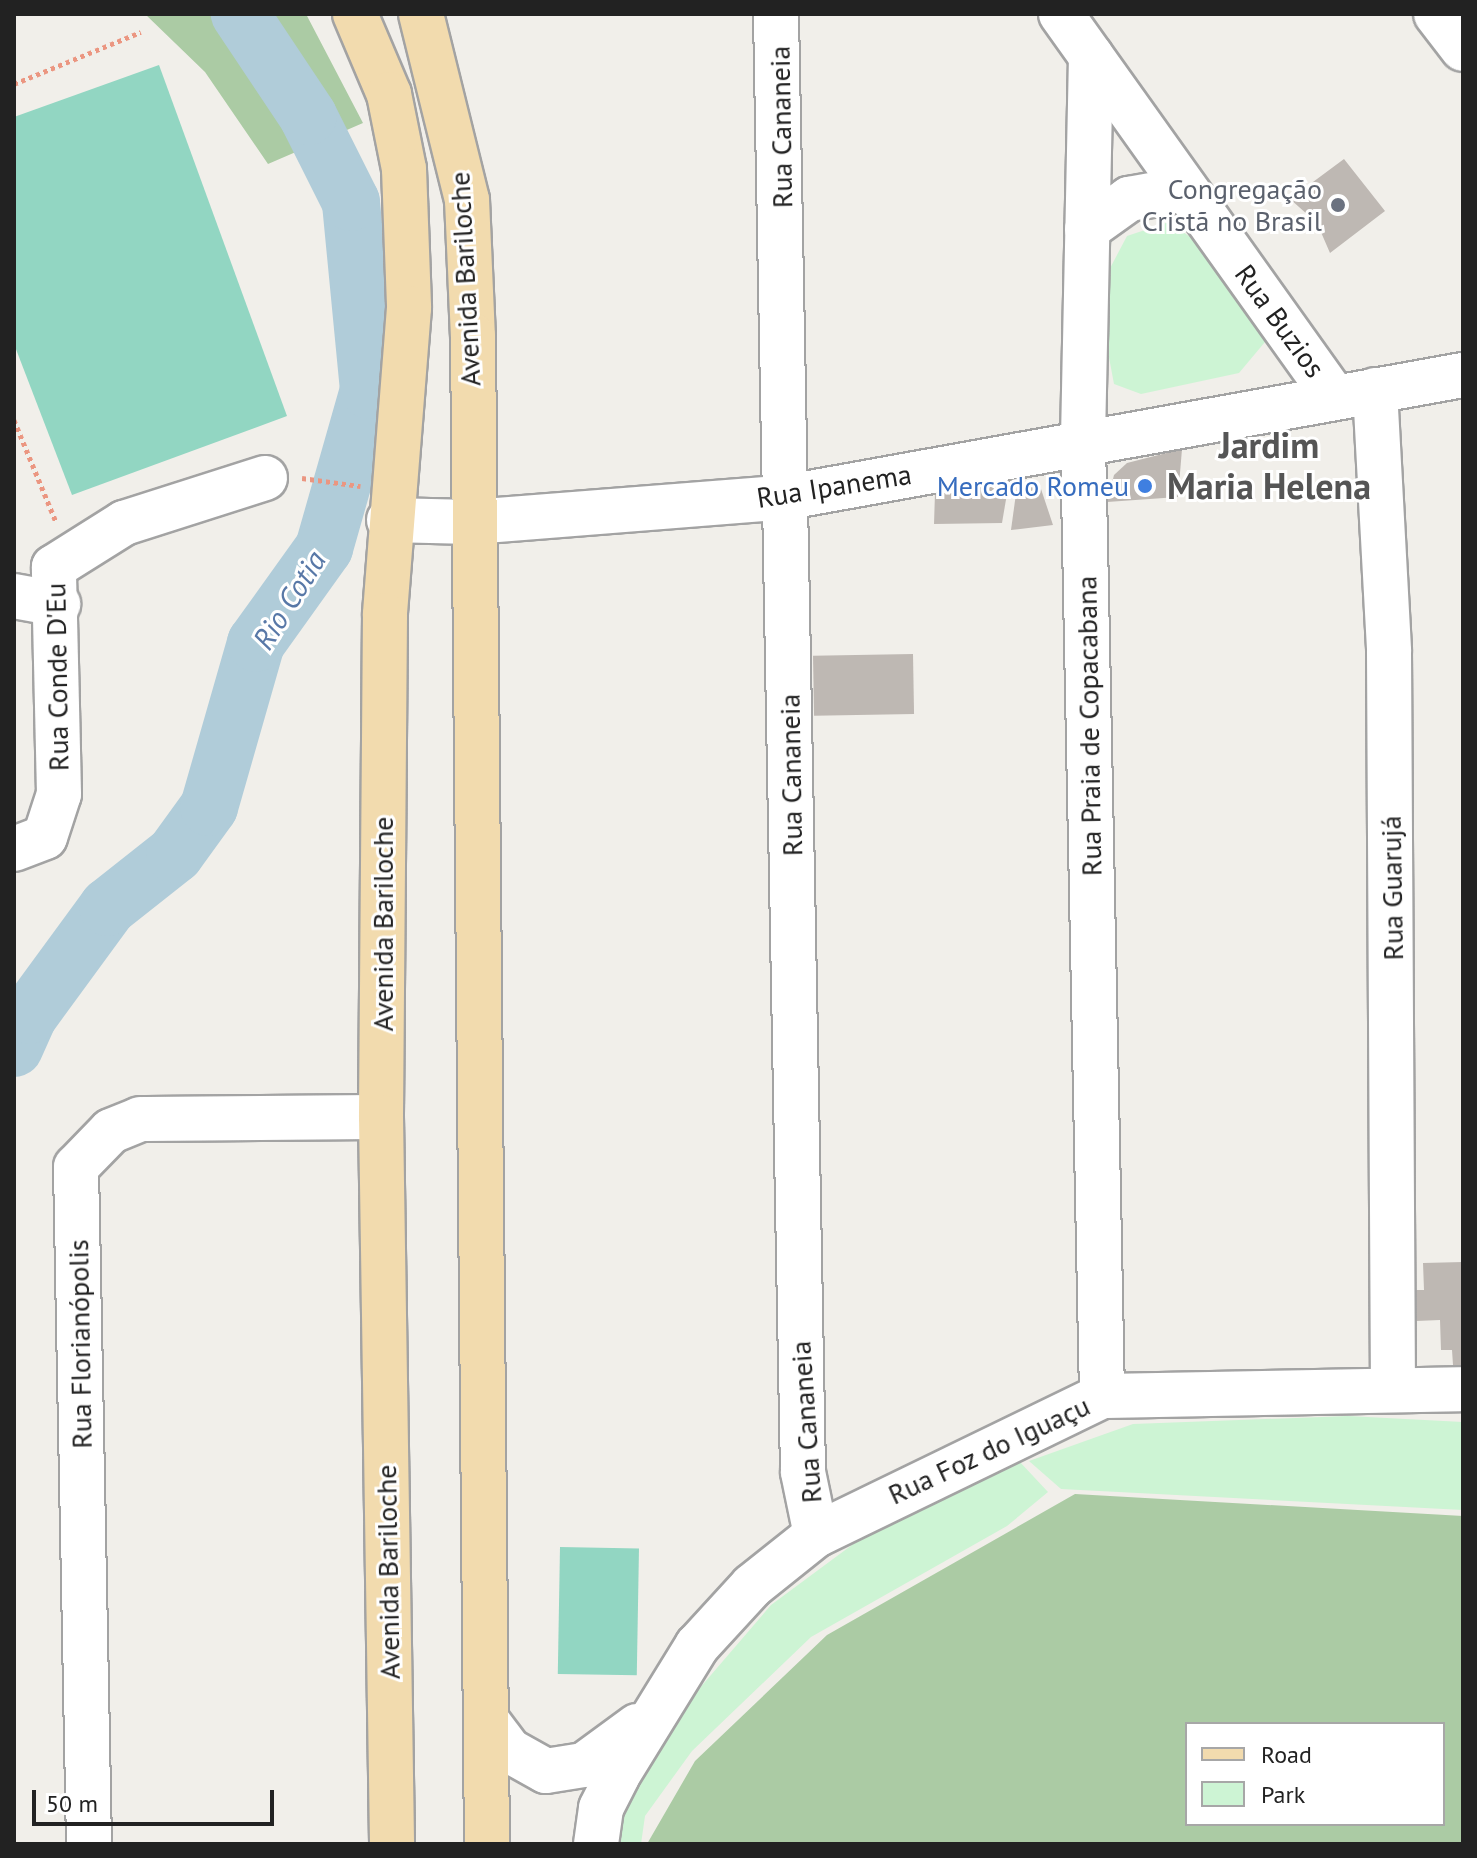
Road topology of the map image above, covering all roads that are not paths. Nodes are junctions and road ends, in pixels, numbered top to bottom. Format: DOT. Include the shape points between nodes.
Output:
graph roads {
  1 [pos="355,14"];
  2 [pos="421,14"];
  3 [pos="776,14"];
  4 [pos="1061,14"];
  5 [pos="1436,14"];
  6 [pos="1463,49"];
  7 [pos="1091,56"];
  8 [pos="1185,189"];
  9 [pos="1087,229"];
  10 [pos="1463,375"];
  11 [pos="1375,390"];
  12 [pos="1332,394"];
  13 [pos="1083,441"];
  14 [pos="265,478"];
  15 [pos="788,497"];
  16 [pos="389,520"];
  17 [pos="472,522"];
  18 [pos="14,596"];
  19 [pos="58,604"];
  20 [pos="14,849"];
  21 [pos="381,1117"];
  22 [pos="1393,1386"];
  23 [pos="1463,1389"];
  24 [pos="1102,1396"];
  25 [pos="816,1535"];
  26 [pos="650,1714"];
  27 [pos="487,1721"];
  28 [pos="89,1844"];
  29 [pos="392,1844"];
  30 [pos="487,1844"];
  31 [pos="596,1844"];
  1 -- 16 [label="main road, Avenida Bariloche" via="389,94 404,169 409,308"];
  2 -- 17 [label="main road, Avenida Bariloche" via="467,200"];
  3 -- 15 [label="street, Rua Cananeia"];
  4 -- 7 [label="street, Rua Buzios"];
  5 -- 6 [label="street"];
  7 -- 8 [label="street, Rua Buzios"];
  7 -- 9 [label="street, Rua Praia de Copacabana"];
  8 -- 9 [label="street" via="1129,199"];
  8 -- 12 [label="street, Rua Buzios"];
  9 -- 13 [label="street, Rua Praia de Copacabana"];
  10 -- 11 [label="street, Rua Ipanema"];
  11 -- 12 [label="street, Rua Ipanema"];
  11 -- 22 [label="street, Rua Guarujá" via="1389,652"];
  12 -- 13 [label="street, Rua Ipanema"];
  13 -- 15 [label="street, Rua Ipanema"];
  13 -- 24 [label="street, Rua Praia de Copacabana"];
  14 -- 19 [label="street, Rua Conde D'Eu" via="124,523 54,567"];
  15 -- 17 [label="street, Rua Ipanema"];
  15 -- 25 [label="street, Rua Cananeia" via="803,1472"];
  16 -- 17 [label="street, Rua Ipanema"];
  16 -- 21 [label="main road, Avenida Bariloche"];
  17 -- 27 [label="main road, Avenida Bariloche"];
  18 -- 19 [label="street"];
  19 -- 20 [label="street, Rua Conde D'Eu" via="55,819 45,837"];
  21 -- 28 [label="street, Rua Florianópolis" via="140,1119 111,1131 76,1167"];
  21 -- 29 [label="main road, Avenida Bariloche"];
  22 -- 23 [label="street, Rua Foz do Iguaçu"];
  22 -- 24 [label="street, Rua Foz do Iguaçu"];
  24 -- 25 [label="street, Rua Foz do Iguaçu"];
  25 -- 26 [label="street, Rua Foz do Iguaçu" via="752,1586"];
  26 -- 27 [label="street, Rua Foz do Iguaçu" via="611,1748 564,1771 528,1763"];
  26 -- 31 [label="street, Rua Foz do Iguaçu" via="601,1808"];
  27 -- 30 [label="main road, Avenida Bariloche"];
}
